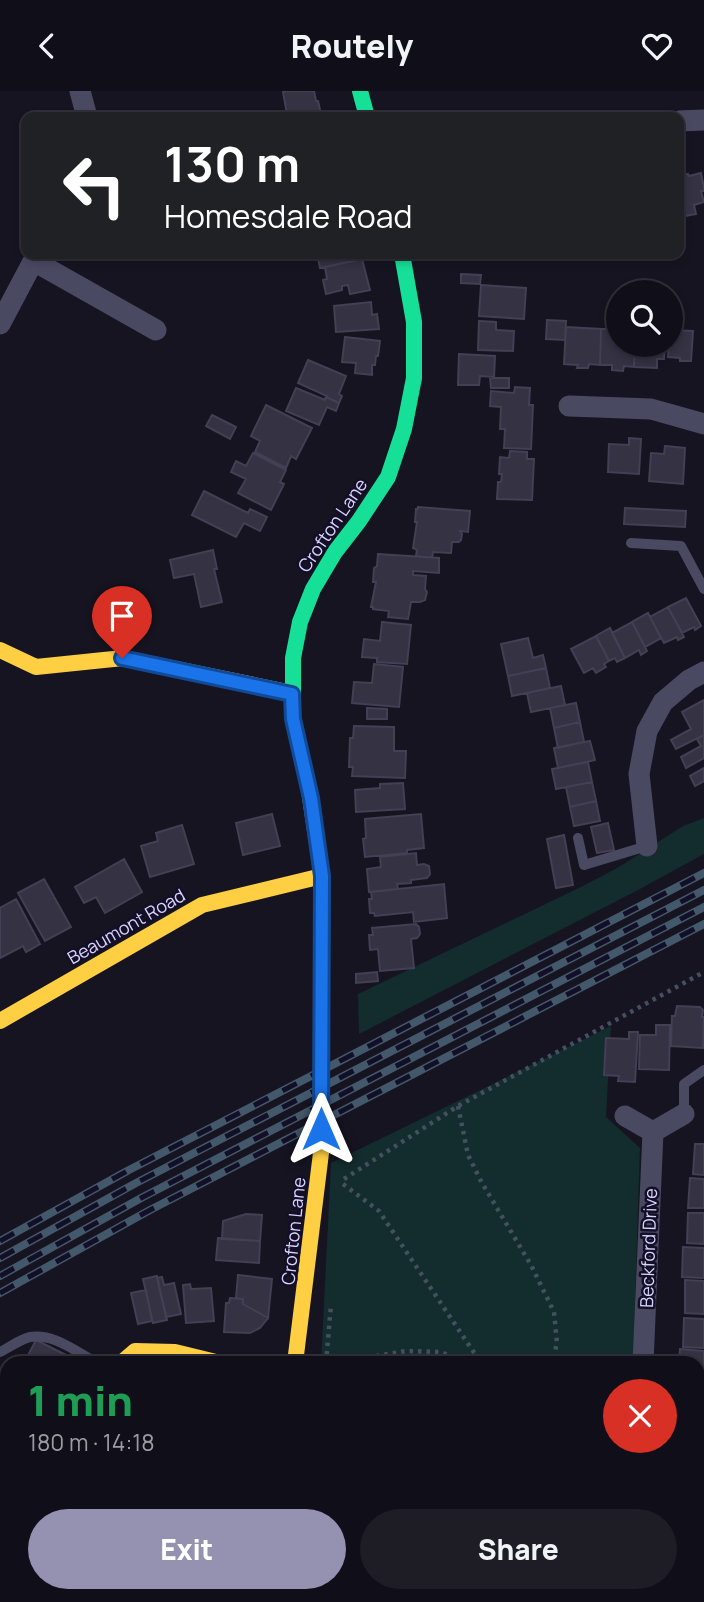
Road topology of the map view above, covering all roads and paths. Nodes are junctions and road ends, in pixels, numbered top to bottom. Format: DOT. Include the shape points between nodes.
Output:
graph roads {
  1 [pos="80,91"];
  2 [pos="359,91"];
  3 [pos="86,112"];
  4 [pos="365,112"];
  5 [pos="704,120"];
  6 [pos="684,121"];
  7 [pos="35,259"];
  8 [pos="39,259"];
  9 [pos="403,259"];
  10 [pos="0,324"];
  11 [pos="156,330"];
  12 [pos="569,406"];
  13 [pos="704,425"];
  14 [pos="631,543"];
  15 [pos="704,589"];
  16 [pos="0,650"];
  17 [pos="704,672"];
  18 [pos="292,694"];
  19 [pos="578,838"];
  20 [pos="647,846"];
  21 [pos="322,876"];
  22 [pos="704,972"];
  23 [pos="0,1021"];
  24 [pos="704,1070"];
  25 [pos="458,1106"];
  26 [pos="684,1114"];
  27 [pos="625,1116"];
  28 [pos="653,1132"];
  29 [pos="0,1352"];
  30 [pos="82,1356"];
  31 [pos="130,1356"];
  32 [pos="191,1356"];
  33 [pos="296,1356"];
  34 [pos="376,1356"];
  35 [pos="450,1356"];
  36 [pos="476,1356"];
  37 [pos="553,1356"];
  38 [pos="643,1356"];
  1 -- 3 [label="street"];
  2 -- 4 [label="street"];
  5 -- 6 [label="street"];
  7 -- 10 [label="street"];
  8 -- 11 [label="street"];
  9 -- 18 [label="street, Crofton Lane" via="414,322 414,378 404,429 388,477 313,589 295,646"];
  12 -- 13 [label="street" via="651,408"];
  14 -- 15 [label="lane" via="681,546"];
  16 -- 18 [label="street" via="36,667 122,658"];
  17 -- 20 [label="street" via="663,702 647,731 639,774"];
  18 -- 21 [label="street, Crofton Lane"];
  19 -- 20 [label="lane" via="584,865"];
  21 -- 23 [label="street, Beaumont Road" via="202,905"];
  21 -- 33 [label="street, Crofton Lane" via="321,1153"];
  22 -- 25 [label="path"];
  24 -- 26 [label="lane" via="684,1084"];
  25 -- 36 [label="path" via="340,1181 379,1211"];
  25 -- 37 [label="path" via="468,1155 554,1312"];
  26 -- 28 [label="street"];
  27 -- 28 [label="street"];
  28 -- 38 [label="street, Beckford Drive"];
  29 -- 30 [label="lane" via="29,1337 40,1337 62,1343"];
  31 -- 32 [label="street" via="135,1352 175,1352"];
  34 -- 35 [label="path" via="406,1351"];
}
